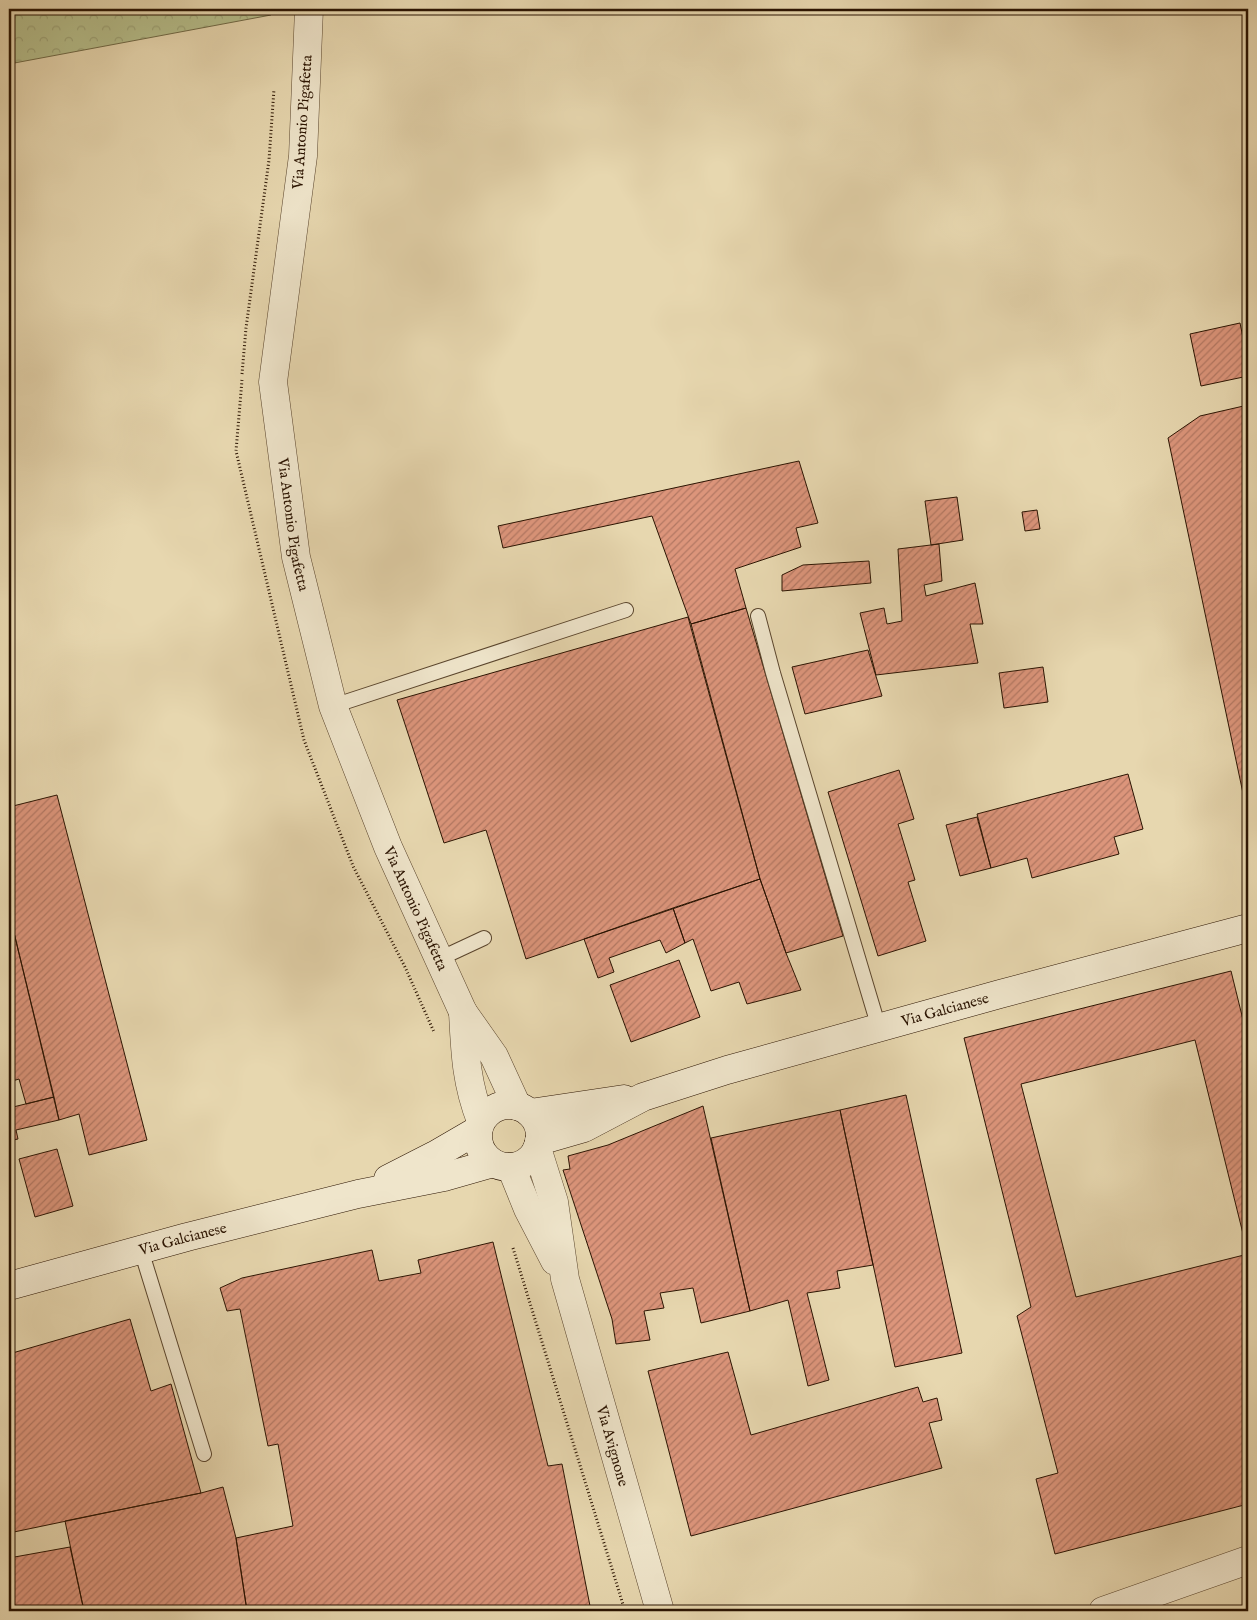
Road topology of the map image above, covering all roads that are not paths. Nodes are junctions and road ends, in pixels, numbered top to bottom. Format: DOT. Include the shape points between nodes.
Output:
graph roads {
  1 [pos="309,9"];
  2 [pos="626,610"];
  3 [pos="758,616"];
  4 [pos="333,706"];
  5 [pos="1248,928"];
  6 [pos="484,938"];
  7 [pos="439,959"];
  8 [pos="463,1012"];
  9 [pos="879,1028"];
  10 [pos="643,1097"];
  11 [pos="523,1109"];
  12 [pos="479,1126"];
  13 [pos="538,1144"];
  14 [pos="502,1165"];
  15 [pos="358,1194"];
  16 [pos="141,1250"];
  17 [pos="565,1279"];
  18 [pos="9,1286"];
  19 [pos="204,1454"];
  20 [pos="1248,1560"];
  21 [pos="660,1611"];
  22 [pos="1103,1611"];
  1 -- 4 [label="street, Via Antonio Pigafetta" via="303,156 273,382 296,557"];
  2 -- 4 [label="lane"];
  3 -- 9 [label="lane"];
  4 -- 7 [label="street, Via Antonio Pigafetta" via="388,847"];
  5 -- 9 [label="street, Via Galcianese"];
  6 -- 7 [label="lane"];
  7 -- 8 [label="street, Via Antonio Pigafetta"];
  8 -- 11 [label="street, Via Antonio Pigafetta" via="494,1056"];
  8 -- 12 [label="street, Via Antonio Pigafetta" via="466,1067"];
  9 -- 10 [label="street, Via Galcianese"];
  10 -- 11 [label="street, Via Galcianese"];
  10 -- 13 [label="street, Via Galcianese" via="584,1128"];
  11 -- 12 [label="street, Via Galcianese" via="506,1105 496,1108"];
  11 -- 13 [label="street" via="536,1121"];
  12 -- 14 [label="street" via="477,1140 480,1149 485,1157"];
  12 -- 15 [label="street, Via Galcianese" via="435,1155"];
  13 -- 14 [label="street, Via Galcianese" via="527,1161 520,1165"];
  13 -- 17 [label="street, Via Avignone" via="554,1202"];
  14 -- 15 [label="street, Via Galcianese"];
  14 -- 17 [label="street, Via Avignone"];
  15 -- 16 [label="street, Via Galcianese"];
  16 -- 18 [label="street, Via Galcianese"];
  16 -- 19 [label="lane"];
  17 -- 21 [label="street, Via Avignone"];
  20 -- 22 [label="street"];
}
